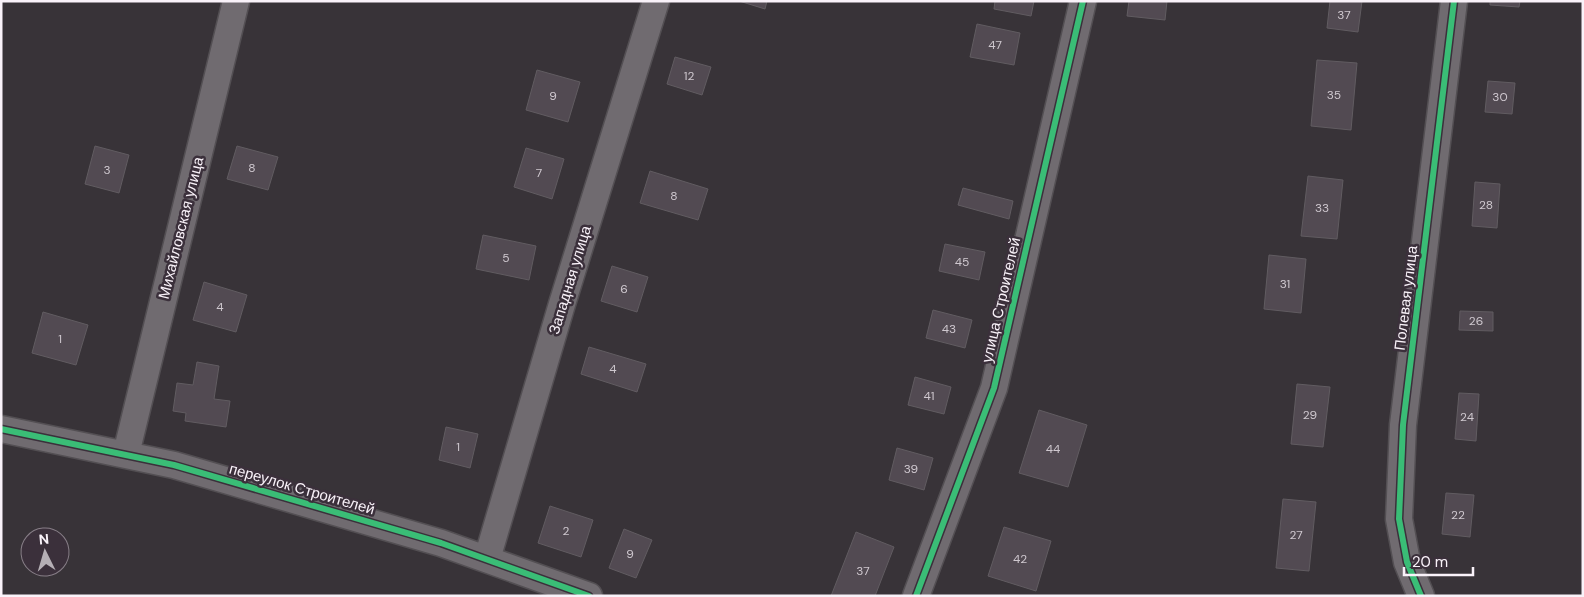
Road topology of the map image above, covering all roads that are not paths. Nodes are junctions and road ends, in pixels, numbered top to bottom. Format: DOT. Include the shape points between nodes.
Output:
graph roads {
  1 [pos="236,1"];
  2 [pos="656,1"];
  3 [pos="1083,1"];
  4 [pos="1454,1"];
  5 [pos="1,429"];
  6 [pos="126,454"];
  7 [pos="487,559"];
  8 [pos="589,596"];
  9 [pos="916,596"];
  10 [pos="1422,596"];
  1 -- 6 [label="street, Михайловская улица"];
  2 -- 7 [label="street, Западная улица"];
  3 -- 9 [label="street, улица Строителей" via="994,388"];
  4 -- 10 [label="street, Полевая улица" via="1403,425 1399,519 1407,562"];
  5 -- 6 [label="street, переулок Строителей"];
  6 -- 7 [label="street, переулок Строителей" via="174,464"];
  7 -- 8 [label="street, переулок Строителей"];
}
